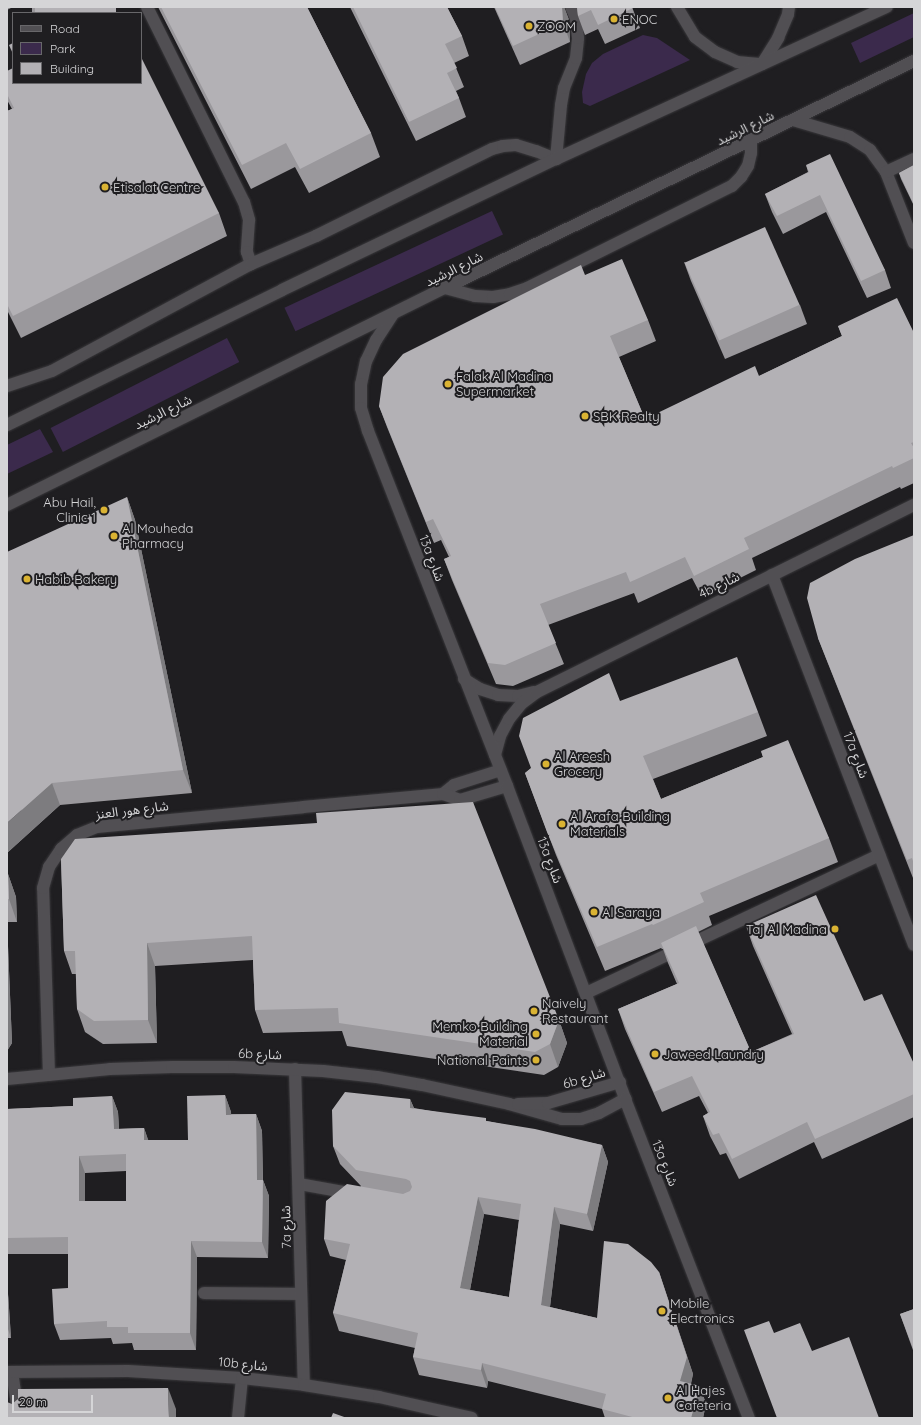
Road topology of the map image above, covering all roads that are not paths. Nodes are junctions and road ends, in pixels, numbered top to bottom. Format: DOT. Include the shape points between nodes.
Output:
graph roads {
  1 [pos="147,7"];
  2 [pos="677,7"];
  3 [pos="789,7"];
  4 [pos="887,7"];
  5 [pos="589,11"];
  6 [pos="573,12"];
  7 [pos="914,61"];
  8 [pos="762,64"];
  9 [pos="793,120"];
  10 [pos="751,140"];
  11 [pos="556,159"];
  12 [pos="914,159"];
  13 [pos="886,172"];
  14 [pos="914,241"];
  15 [pos="251,264"];
  16 [pos="445,288"];
  17 [pos="393,314"];
  18 [pos="7,386"];
  19 [pos="7,425"];
  20 [pos="914,504"];
  21 [pos="7,505"];
  22 [pos="772,575"];
  23 [pos="464,678"];
  24 [pos="537,692"];
  25 [pos="495,755"];
  26 [pos="501,770"];
  27 [pos="507,786"];
  28 [pos="443,794"];
  29 [pos="879,855"];
  30 [pos="914,945"];
  31 [pos="586,993"];
  32 [pos="295,1069"];
  33 [pos="49,1075"];
  34 [pos="7,1079"];
  35 [pos="620,1082"];
  36 [pos="625,1099"];
  37 [pos="509,1104"];
  38 [pos="299,1184"];
  39 [pos="366,1196"];
  40 [pos="204,1293"];
  41 [pos="301,1294"];
  42 [pos="10,1372"];
  43 [pos="242,1378"];
  44 [pos="304,1385"];
  45 [pos="19,1418"];
  46 [pos="238,1418"];
  47 [pos="472,1418"];
  48 [pos="749,1418"];
  1 -- 15 [label="street" via="244,202 248,220 247,252"];
  2 -- 8 [label="street" via="695,37 715,52 737,62"];
  3 -- 8 [label="street" via="778,38"];
  4 -- 8 [label="street"];
  5 -- 6 [label="street"];
  6 -- 11 [label="street" via="578,38 576,58 564,88"];
  7 -- 9 [label="street, شارع الرشيد"];
  8 -- 11 [label="street"];
  9 -- 10 [label="street, شارع الرشيد"];
  9 -- 13 [label="street" via="862,143"];
  10 -- 16 [label="street, شارع الرشيد"];
  10 -- 16 [label="street" via="748,166 732,186 526,288 493,297 475,296"];
  11 -- 15 [label="street" via="516,145 492,149 316,236"];
  11 -- 19 [label="street"];
  12 -- 13 [label="street"];
  13 -- 14 [label="street"];
  15 -- 18 [label="street" via="52,371"];
  16 -- 17 [label="street, شارع الرشيد"];
  17 -- 21 [label="street, شارع الرشيد"];
  17 -- 23 [label="street, 13a شارع" via="366,361 361,384 361,408"];
  20 -- 22 [label="street, 4b شارع"];
  22 -- 24 [label="street, 4b شارع"];
  22 -- 29 [label="street, 17a شارع"];
  23 -- 24 [label="street, 4b شارع" via="480,689 498,695 518,696"];
  23 -- 25 [label="street, 13a شارع"];
  24 -- 25 [label="street, 4b شارع" via="521,704 509,719 500,736"];
  25 -- 26 [label="street, 13a شارع"];
  26 -- 27 [label="street, 13a شارع"];
  26 -- 28 [label="street, شارع هور العنز" via="454,785"];
  27 -- 28 [label="street, شارع هور العنز" via="460,800"];
  27 -- 31 [label="street, 13a شارع"];
  28 -- 33 [label="street, شارع هور العنز" via="119,824 97,827 77,835 61,849 49,867 43,888"];
  29 -- 30 [label="street, 17a شارع"];
  29 -- 31 [label="street"];
  31 -- 35 [label="street, 13a شارع"];
  32 -- 33 [label="street, 6b شارع" via="172,1067"];
  32 -- 37 [label="street, 6b شارع" via="377,1077"];
  32 -- 38 [label="street, 7a شارع"];
  33 -- 34 [label="street, 6b شارع"];
  35 -- 36 [label="street, 13a شارع"];
  35 -- 37 [label="street, 6b شارع" via="548,1103"];
  36 -- 37 [label="street, 6b شارع" via="581,1119 562,1119"];
  36 -- 48 [label="street, 13a شارع"];
  38 -- 39 [label="street"];
  38 -- 41 [label="street, 7a شارع"];
  40 -- 41 [label="street"];
  41 -- 44 [label="street, 7a شارع"];
  42 -- 43 [label="street, 10b شارع" via="128,1371"];
  42 -- 45 [label="street"];
  43 -- 44 [label="street, 10b شارع"];
  43 -- 46 [label="street"];
  44 -- 47 [label="street, 10b شارع" via="379,1397"];
}
